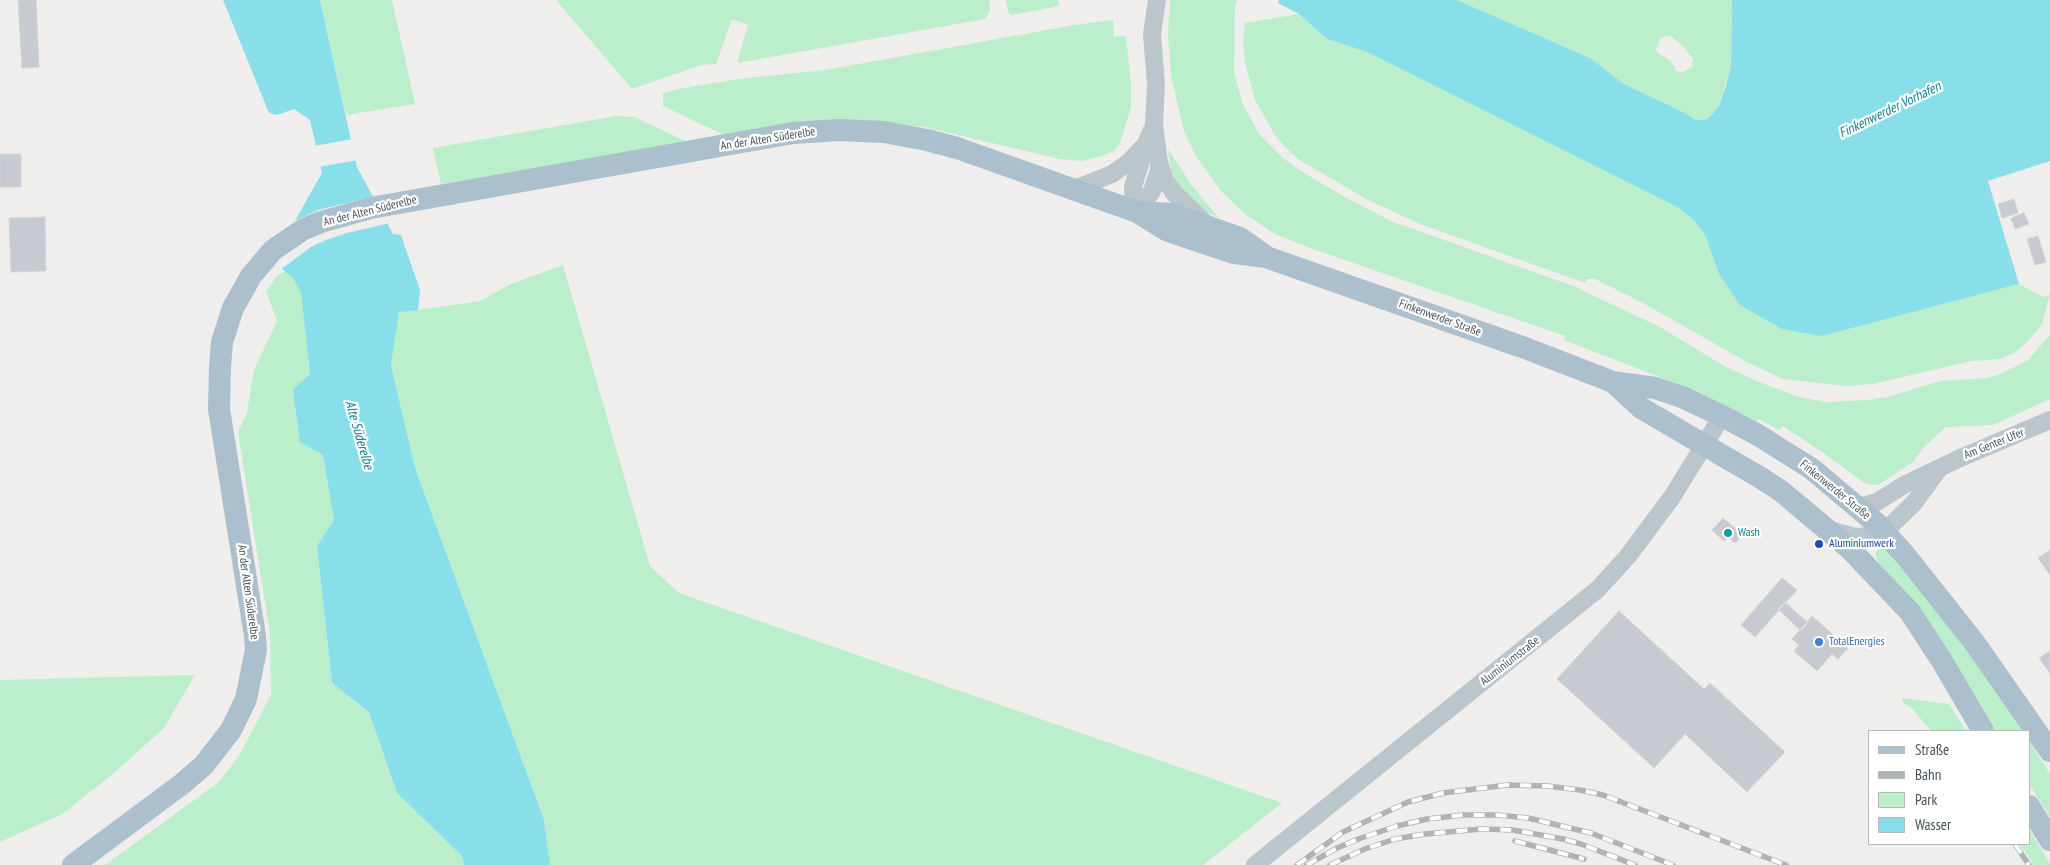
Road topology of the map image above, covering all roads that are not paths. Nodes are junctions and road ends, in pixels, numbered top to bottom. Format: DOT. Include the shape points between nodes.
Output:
graph roads {
  1 [pos="1157,0"];
  2 [pos="1150,133"];
  3 [pos="1159,162"];
  4 [pos="1072,190"];
  5 [pos="1137,212"];
  6 [pos="1207,226"];
  7 [pos="1266,257"];
  8 [pos="1613,382"];
  9 [pos="1722,416"];
  10 [pos="2050,420"];
  11 [pos="1705,445"];
  12 [pos="1938,470"];
  13 [pos="1855,504"];
  14 [pos="1830,530"];
  15 [pos="1884,532"];
  16 [pos="1982,730"];
  17 [pos="2050,751"];
  18 [pos="2030,808"];
  19 [pos="2050,840"];
  20 [pos="73,865"];
  21 [pos="1256,865"];
  1 -- 2 [label="street" via="1152,34 1156,85"];
  2 -- 3 [label="street"];
  2 -- 4 [label="street" via="1138,153 1123,168"];
  2 -- 5 [label="street" via="1133,186"];
  3 -- 5 [label="street" via="1152,190"];
  3 -- 6 [label="street" via="1174,194"];
  4 -- 5 [label="main road, An der Alten Süderelbe"];
  4 -- 20 [label="main road, An der Alten Süderelbe" via="927,140 884,132 839,130 793,134 452,192 340,216 304,229 273,250 246,283 233,308 221,350 219,409 255,636 256,650 246,699 231,730 204,765"];
  5 -- 6 [label="main road, Finkenwerder Straße" via="1173,214"];
  5 -- 7 [label="main road, Finkenwerder Straße" via="1166,230 1234,254"];
  6 -- 7 [label="main road, Finkenwerder Straße" via="1240,238"];
  7 -- 8 [label="main road, Finkenwerder Straße"];
  8 -- 9 [label="main road, Finkenwerder Straße" via="1655,388"];
  8 -- 11 [label="main road, Finkenwerder Straße" via="1642,408"];
  9 -- 11 [label="street, Aluminiumstraße"];
  9 -- 13 [label="main road, Finkenwerder Straße" via="1787,452"];
  10 -- 12 [label="street, Am Genter Ufer"];
  11 -- 14 [label="main road, Finkenwerder Straße" via="1762,478"];
  11 -- 21 [label="street, Aluminiumstraße" via="1645,534 1598,589"];
  12 -- 13 [label="street, Am Genter Ufer" via="1904,485 1877,502 1863,506"];
  12 -- 15 [label="street, Am Genter Ufer" via="1914,503"];
  13 -- 15 [label="main road, Finkenwerder Straße"];
  14 -- 15 [label="street" via="1855,537"];
  14 -- 16 [label="main road, Finkenwerder Straße" via="1910,612"];
  15 -- 17 [label="main road, Finkenwerder Straße" via="1974,642"];
  18 -- 19 [label="main road"];
}
